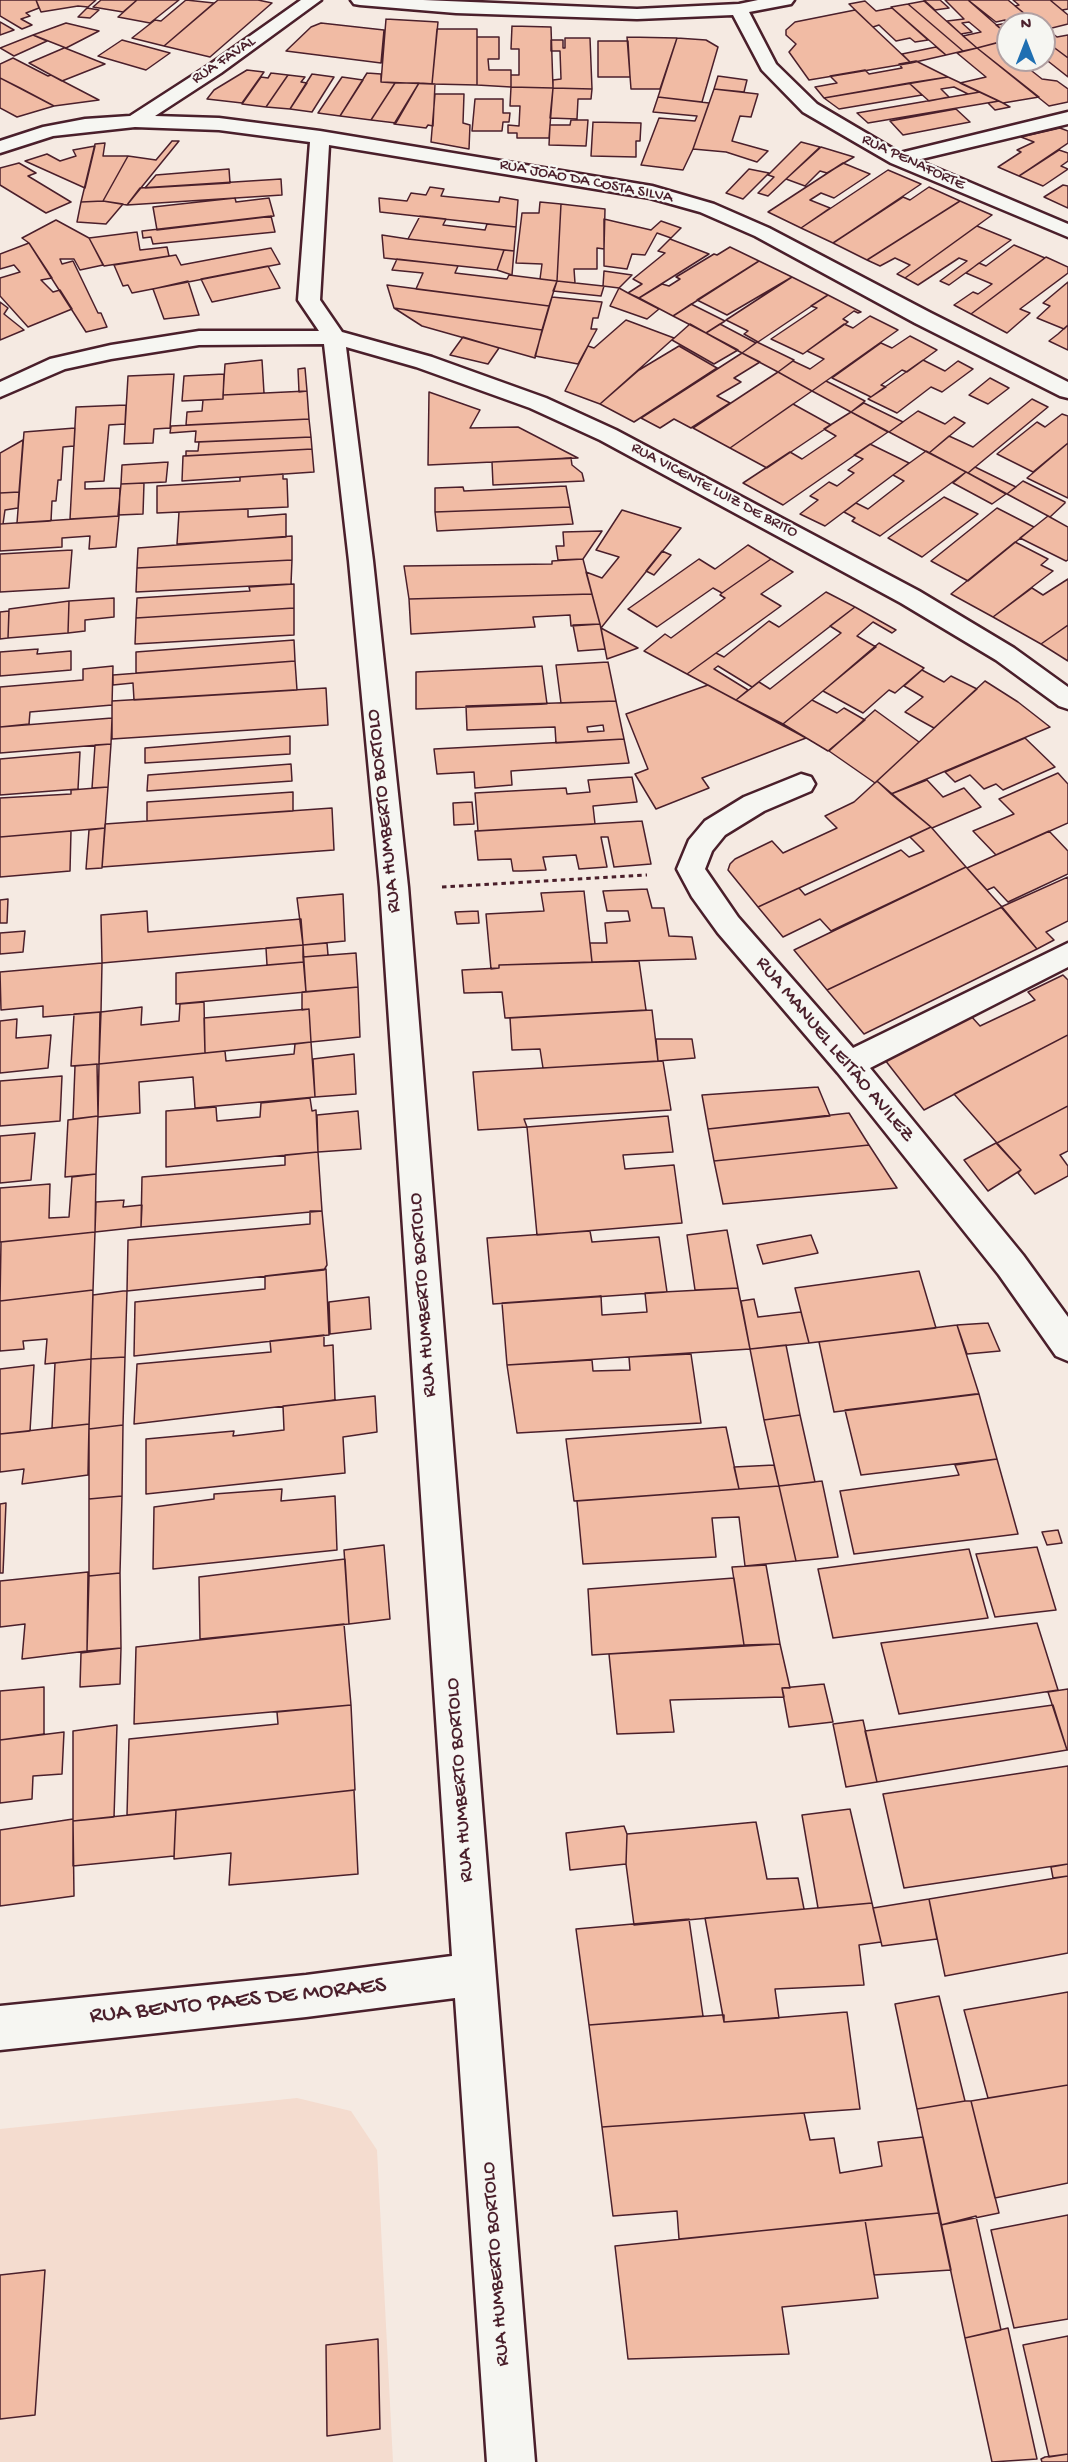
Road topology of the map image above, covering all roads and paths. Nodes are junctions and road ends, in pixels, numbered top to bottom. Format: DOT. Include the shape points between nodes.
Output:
graph roads {
  1 [pos="312,0"];
  2 [pos="360,0"];
  3 [pos="785,0"];
  4 [pos="641,7"];
  5 [pos="739,9"];
  6 [pos="1068,118"];
  7 [pos="135,121"];
  8 [pos="320,137"];
  9 [pos="0,147"];
  10 [pos="898,159"];
  11 [pos="1068,231"];
  12 [pos="334,337"];
  13 [pos="0,390"];
  14 [pos="1068,390"];
  15 [pos="1068,700"];
  16 [pos="801,784"];
  17 [pos="692,869"];
  18 [pos="394,887"];
  19 [pos="1068,954"];
  20 [pos="849,1064"];
  21 [pos="1067,1347"];
  22 [pos="475,1974"];
  23 [pos="0,2028"];
  24 [pos="511,2462"];
  1 -- 7 [label="street, RUA FAVAL"];
  2 -- 4 [label="street" via="456,8"];
  3 -- 5 [label="street"];
  4 -- 5 [label="street"];
  5 -- 10 [label="street, RUA PENAFORTE" via="768,66 810,108"];
  6 -- 10 [label="street"];
  7 -- 8 [label="street, RUA JOÃO DA COSTA SILVA" via="219,124"];
  7 -- 9 [label="street, RUA JOÃO DA COSTA SILVA" via="50,130"];
  8 -- 12 [label="street, RUA HUMBERTO BORTOLO" via="309,300"];
  8 -- 14 [label="street, RUA JOÃO DA COSTA SILVA" via="652,192 707,208 762,232"];
  10 -- 11 [label="street, RUA PENAFORTE"];
  12 -- 13 [label="street, RUA VICENTE LUIZ DE BRITO" via="199,338 58,364"];
  12 -- 15 [label="street, RUA VICENTE LUIZ DE BRITO" via="434,365 608,435 910,597 1005,654"];
  12 -- 18 [label="street, RUA HUMBERTO BORTOLO"];
  16 -- 17 [label="street" via="754,804 715,828 699,847"];
  17 -- 18 [label="path" via="452,887"];
  17 -- 20 [label="street, RUA MANUEL LEITÃO AVILEZ" via="728,925"];
  18 -- 22 [label="street, RUA HUMBERTO BORTOLO"];
  19 -- 20 [label="street"];
  20 -- 21 [label="street, RUA MANUEL LEITÃO AVILEZ" via="1011,1265"];
  22 -- 23 [label="street, RUA BENTO PAES DE MORAES"];
  22 -- 24 [label="street, RUA HUMBERTO BORTOLO"];
}
